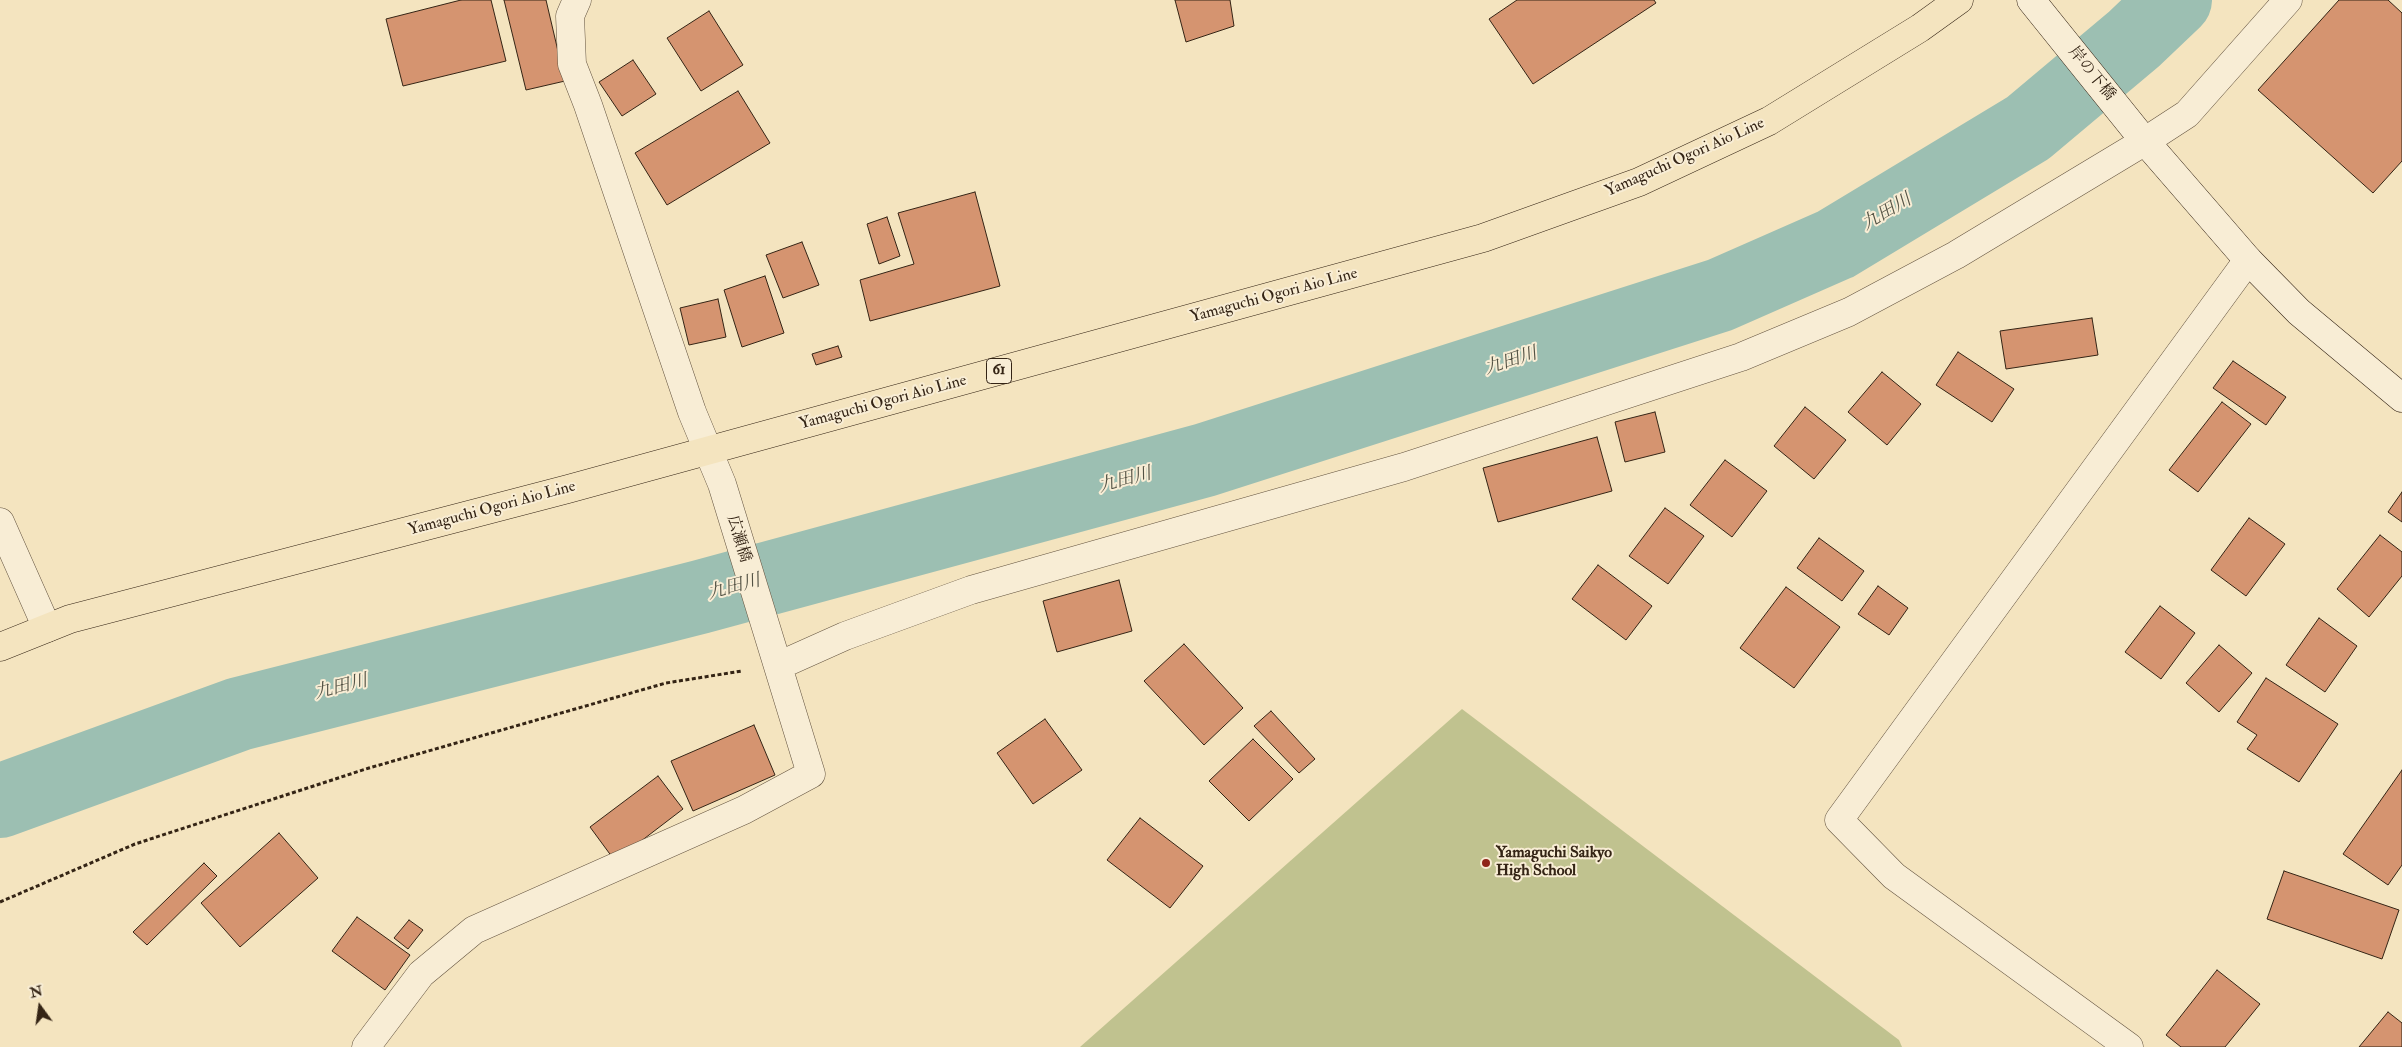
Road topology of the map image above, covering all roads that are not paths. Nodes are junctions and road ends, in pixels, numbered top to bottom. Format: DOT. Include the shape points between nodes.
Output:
graph roads {
  1 [pos="577,0"];
  2 [pos="1959,0"];
  3 [pos="2288,0"];
  4 [pos="2038,8"];
  5 [pos="2143,136"];
  6 [pos="2248,260"];
  7 [pos="2402,398"];
  8 [pos="707,451"];
  9 [pos="0,522"];
  10 [pos="47,628"];
  11 [pos="0,647"];
  12 [pos="775,659"];
  13 [pos="366,1047"];
  14 [pos="2129,1047"];
  1 -- 8 [label="street, 広瀬橋" via="570,16 572,64"];
  2 -- 8 [label="main road, Yamaguchi Ogori Aio Line / 61" via="1920,28 1769,121 1639,182 1483,238"];
  3 -- 5 [label="street" via="2186,114"];
  4 -- 5 [label="street, 岸の下橋"];
  5 -- 6 [label="street, 岸の下橋"];
  5 -- 12 [label="street" via="1956,255 1849,312 1742,356 1404,467 971,590"];
  6 -- 7 [label="street, 岸の下橋" via="2299,312"];
  6 -- 14 [label="street" via="1839,820 1894,876"];
  8 -- 10 [label="main road, Yamaguchi Ogori Aio Line / 61" via="70,619"];
  8 -- 12 [label="street, 広瀬橋" via="722,484"];
  9 -- 10 [label="street"];
  10 -- 11 [label="main road, Yamaguchi Ogori Aio Line / 61"];
  12 -- 13 [label="street, 広瀬橋" via="811,774 744,810 474,930 421,974"];
}
